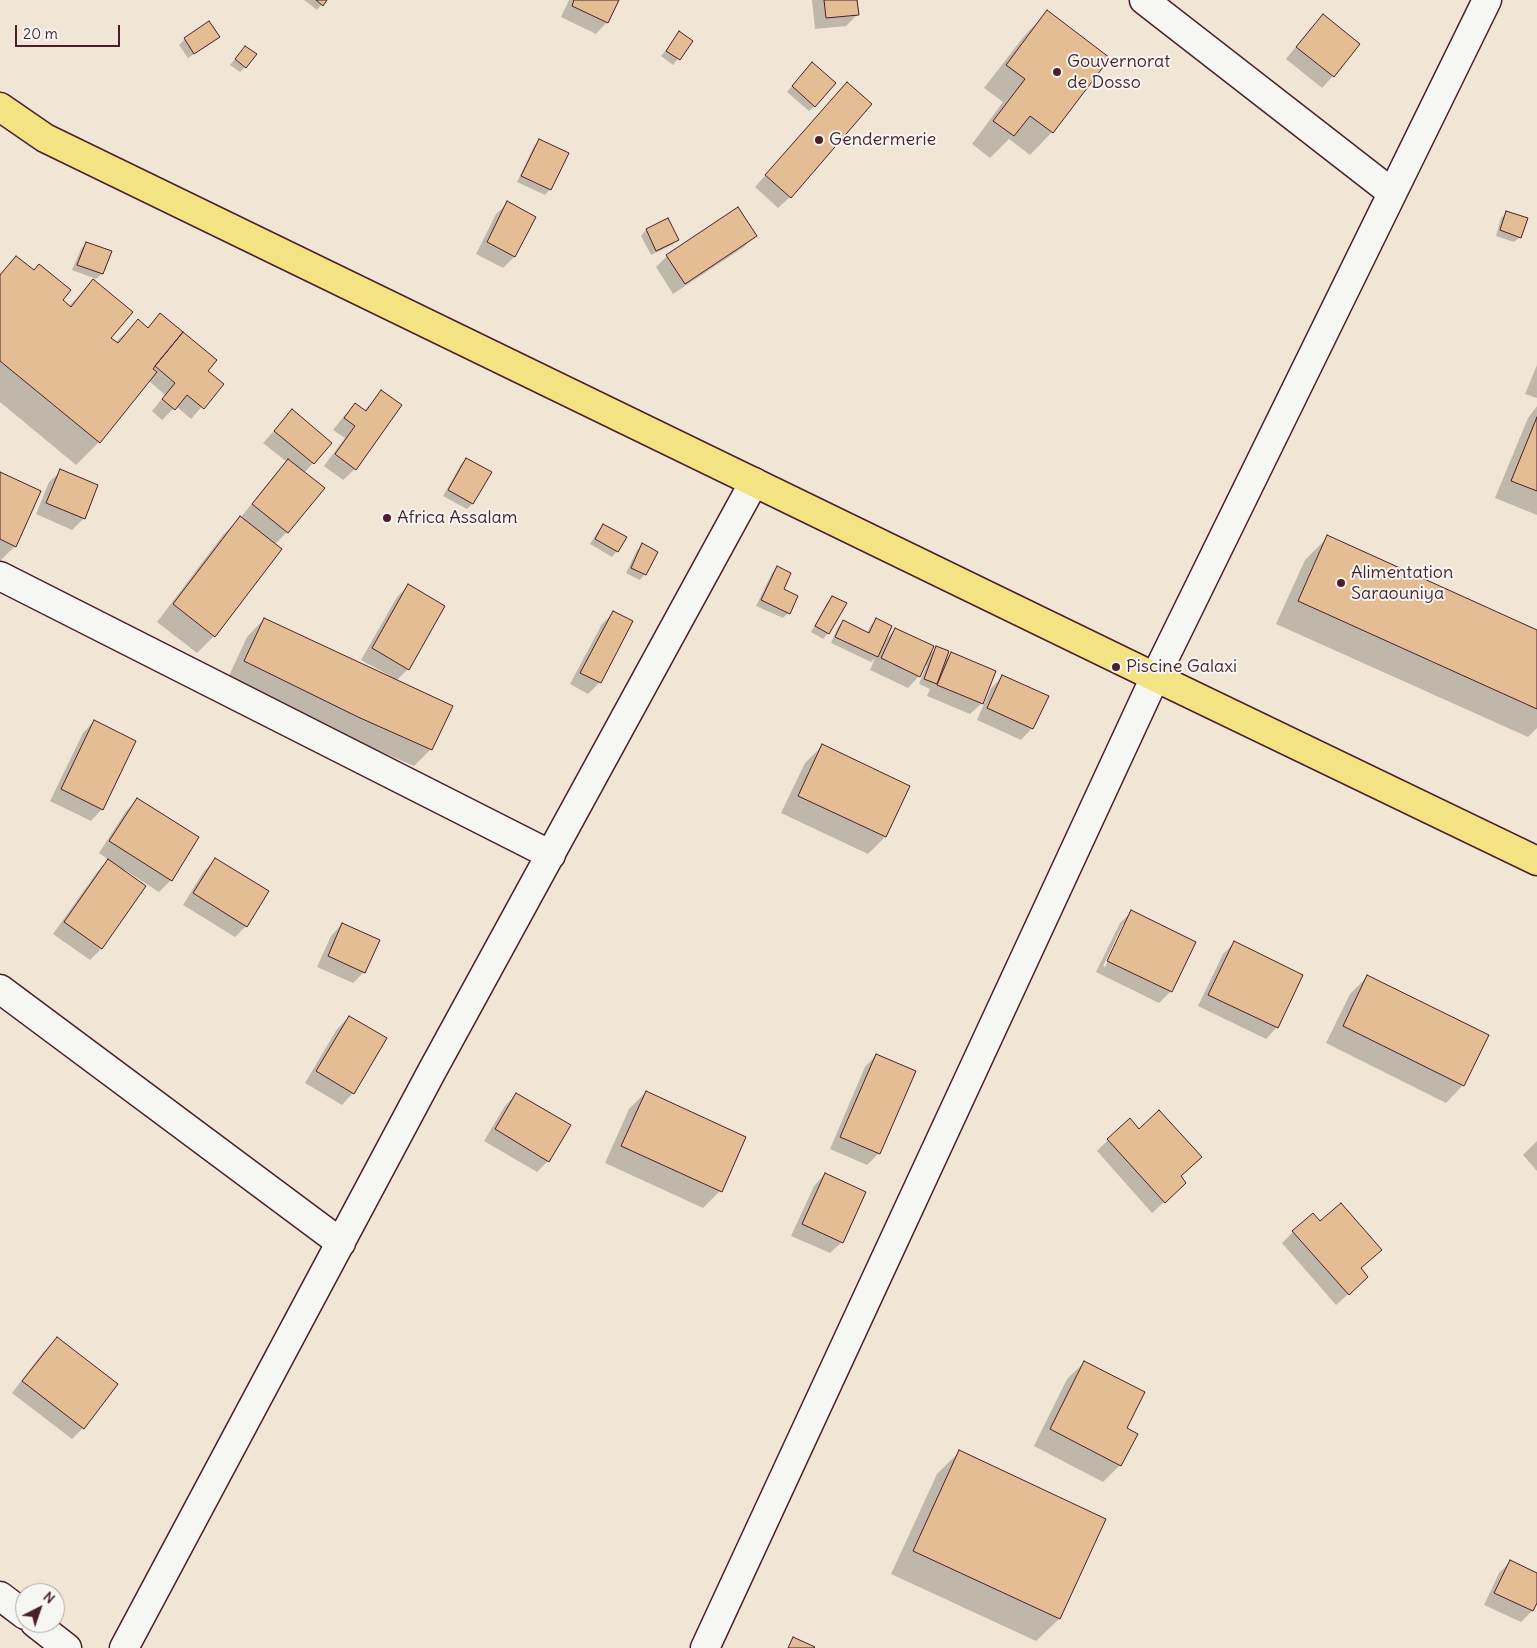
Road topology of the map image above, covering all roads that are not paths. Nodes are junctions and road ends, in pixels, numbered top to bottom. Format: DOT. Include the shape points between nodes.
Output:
graph roads {
  1 [pos="1144,0"];
  2 [pos="1487,0"];
  3 [pos="0,107"];
  4 [pos="0,128"];
  5 [pos="46,138"];
  6 [pos="1391,192"];
  7 [pos="754,482"];
  8 [pos="0,576"];
  9 [pos="1155,677"];
  10 [pos="551,855"];
  11 [pos="1537,861"];
  12 [pos="0,989"];
  13 [pos="341,1242"];
  14 [pos="0,1596"];
  15 [pos="15,1607"];
  16 [pos="48,1633"];
  17 [pos="67,1648"];
  18 [pos="124,1648"];
  19 [pos="705,1648"];
  1 -- 6 [label="street"];
  2 -- 6 [label="street"];
  3 -- 5 [label="main road"];
  4 -- 5 [label="main road"];
  5 -- 7 [label="main road"];
  6 -- 9 [label="street"];
  7 -- 9 [label="main road"];
  7 -- 10 [label="street"];
  8 -- 10 [label="street"];
  9 -- 11 [label="main road"];
  9 -- 19 [label="street"];
  10 -- 13 [label="street"];
  12 -- 13 [label="street"];
  13 -- 18 [label="street"];
  14 -- 15 [label="street"];
  16 -- 17 [label="street"];
}
